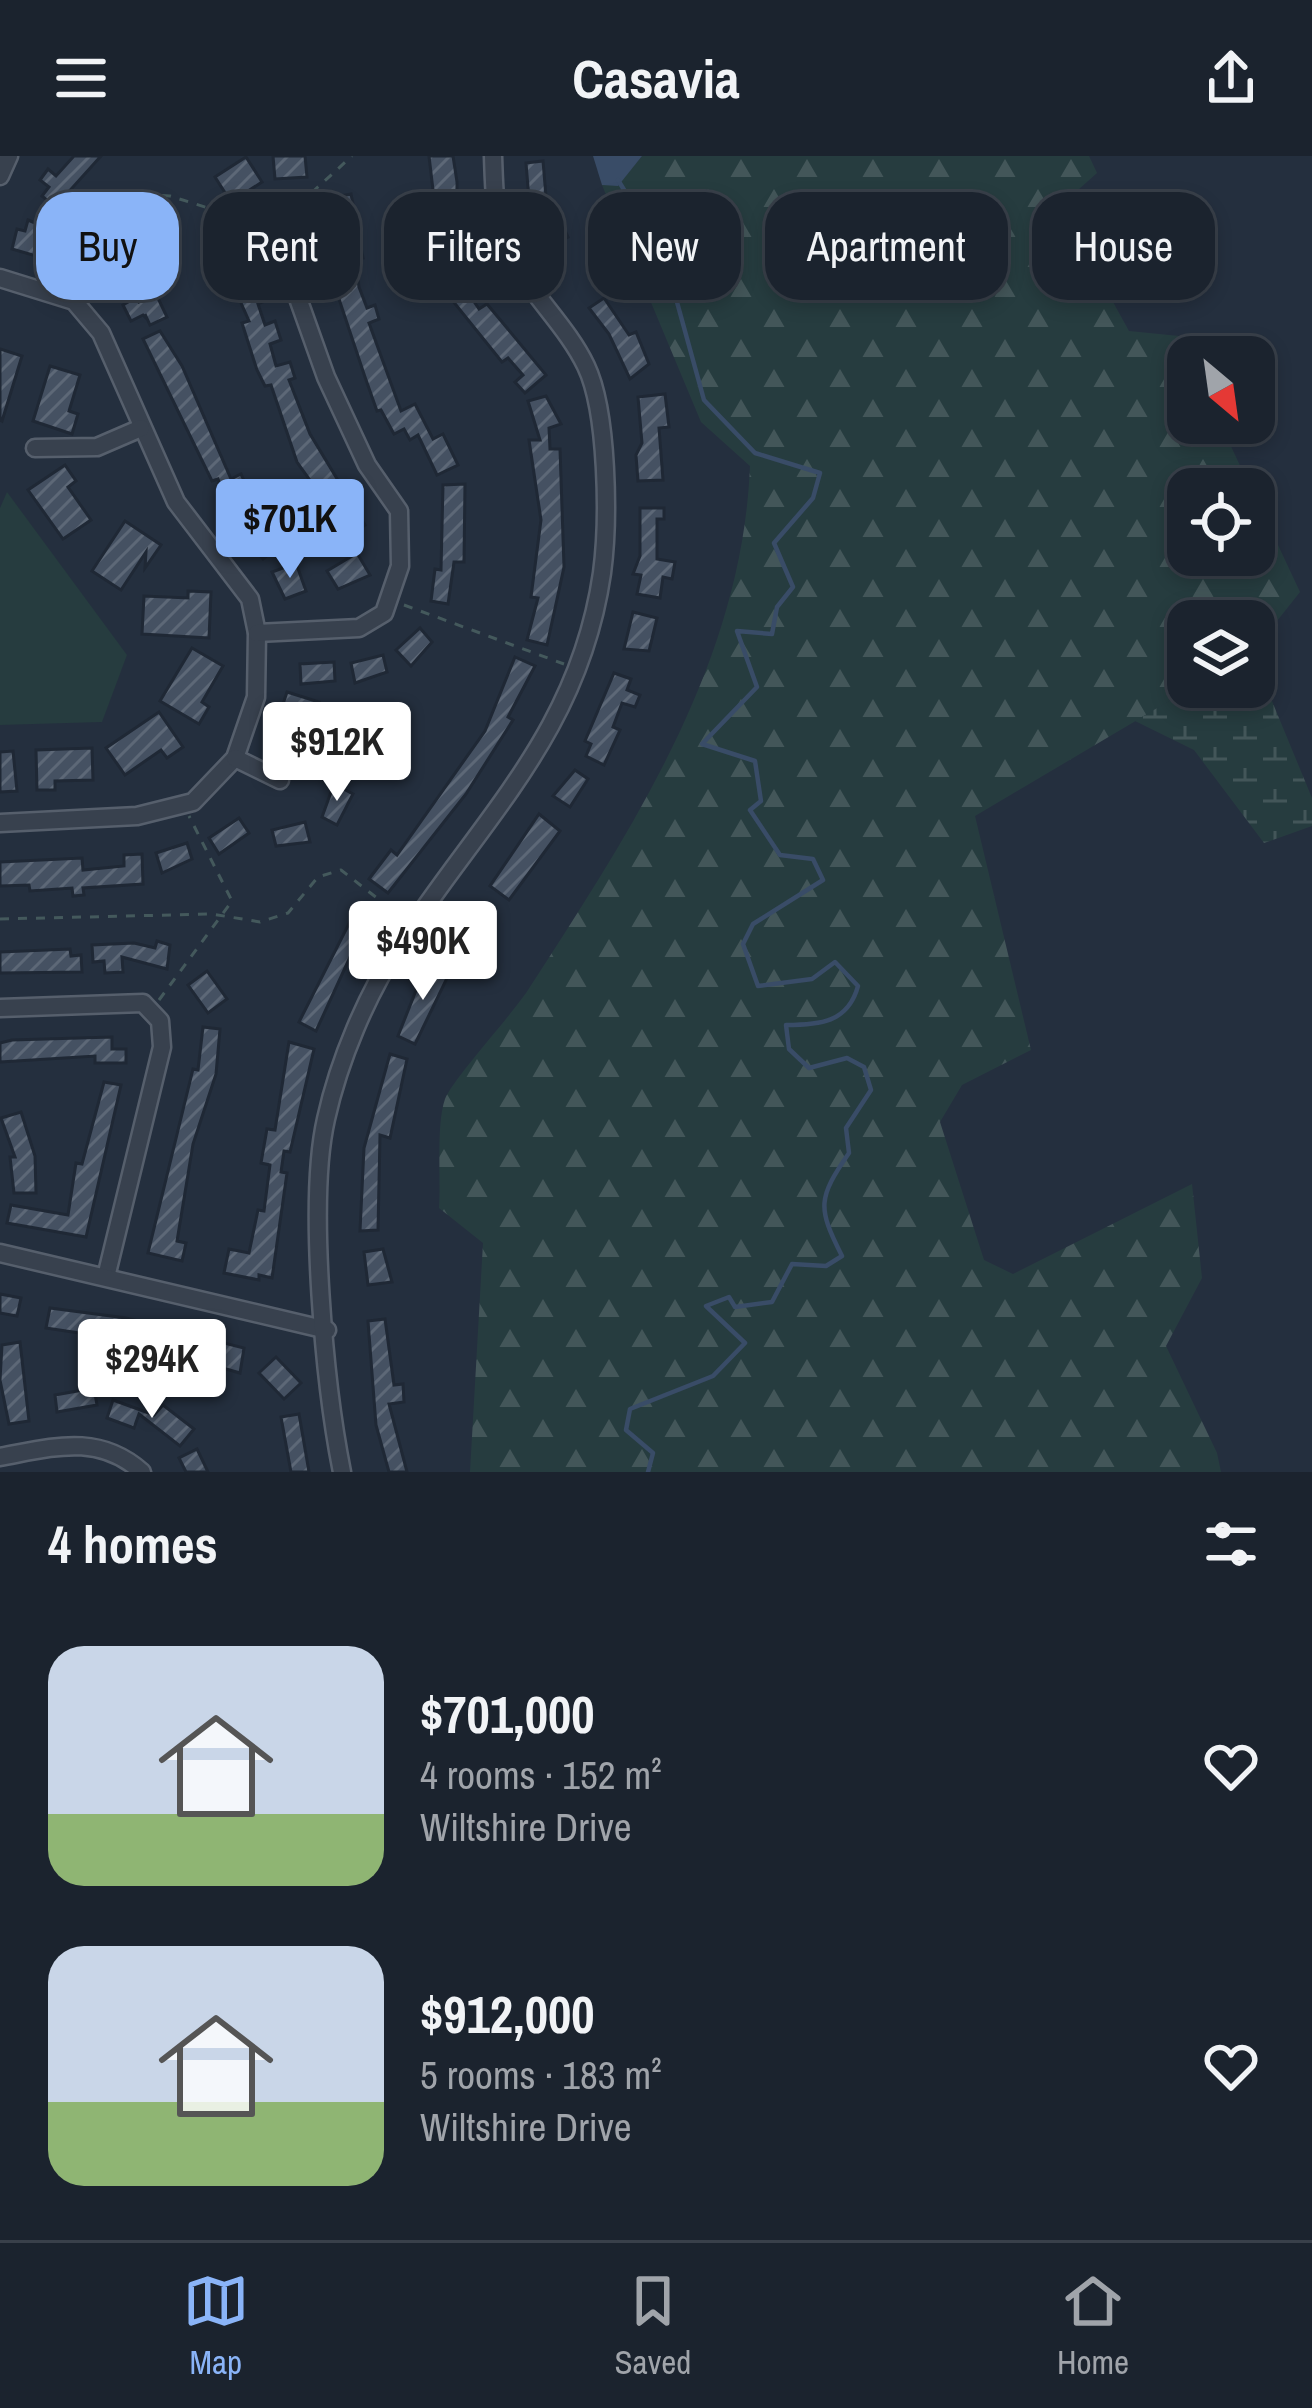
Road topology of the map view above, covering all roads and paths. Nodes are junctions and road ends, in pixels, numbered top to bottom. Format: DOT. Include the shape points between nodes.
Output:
graph roads {
  1 [pos="9,156"];
  2 [pos="352,156"];
  3 [pos="493,156"];
  4 [pos="0,176"];
  5 [pos="312,192"];
  6 [pos="0,278"];
  7 [pos="36,289"];
  8 [pos="69,300"];
  9 [pos="298,300"];
  10 [pos="141,428"];
  11 [pos="35,448"];
  12 [pos="389,599"];
  13 [pos="257,633"];
  14 [pos="577,669"];
  15 [pos="235,758"];
  16 [pos="280,779"];
  17 [pos="182,804"];
  18 [pos="0,823"];
  19 [pos="222,916"];
  20 [pos="0,919"];
  21 [pos="413,926"];
  22 [pos="0,1008"];
  23 [pos="151,1011"];
  24 [pos="0,1253"];
  25 [pos="106,1277"];
  26 [pos="327,1330"];
  27 [pos="0,1457"];
  28 [pos="142,1472"];
  29 [pos="342,1472"];
  1 -- 4 [label="street"];
  2 -- 5 [label="path"];
  3 -- 14 [label="street" via="504,241 580,354 600,406 602,571"];
  6 -- 7 [label="street"];
  8 -- 10 [label="street" via="101,333"];
  9 -- 12 [label="street" via="367,465 399,511 400,566"];
  10 -- 11 [label="street" via="97,447"];
  10 -- 13 [label="street" via="191,527 250,598"];
  12 -- 13 [label="street" via="384,613 359,628"];
  12 -- 14 [label="path"];
  13 -- 15 [label="street" via="256,697"];
  14 -- 21 [label="street" via="557,722"];
  15 -- 16 [label="street"];
  15 -- 17 [label="street"];
  17 -- 18 [label="street" via="137,816"];
  17 -- 19 [label="path" via="232,901"];
  19 -- 20 [label="path"];
  19 -- 21 [label="path" via="260,922 288,914 318,877 341,870"];
  19 -- 23 [label="path"];
  21 -- 26 [label="street" via="354,1036 326,1120 320,1193"];
  22 -- 23 [label="street" via="143,1004"];
  23 -- 25 [label="street" via="162,1047"];
  24 -- 25 [label="street"];
  25 -- 26 [label="street"];
  26 -- 29 [label="street"];
  27 -- 28 [label="street" via="81,1442 122,1454"];
}
